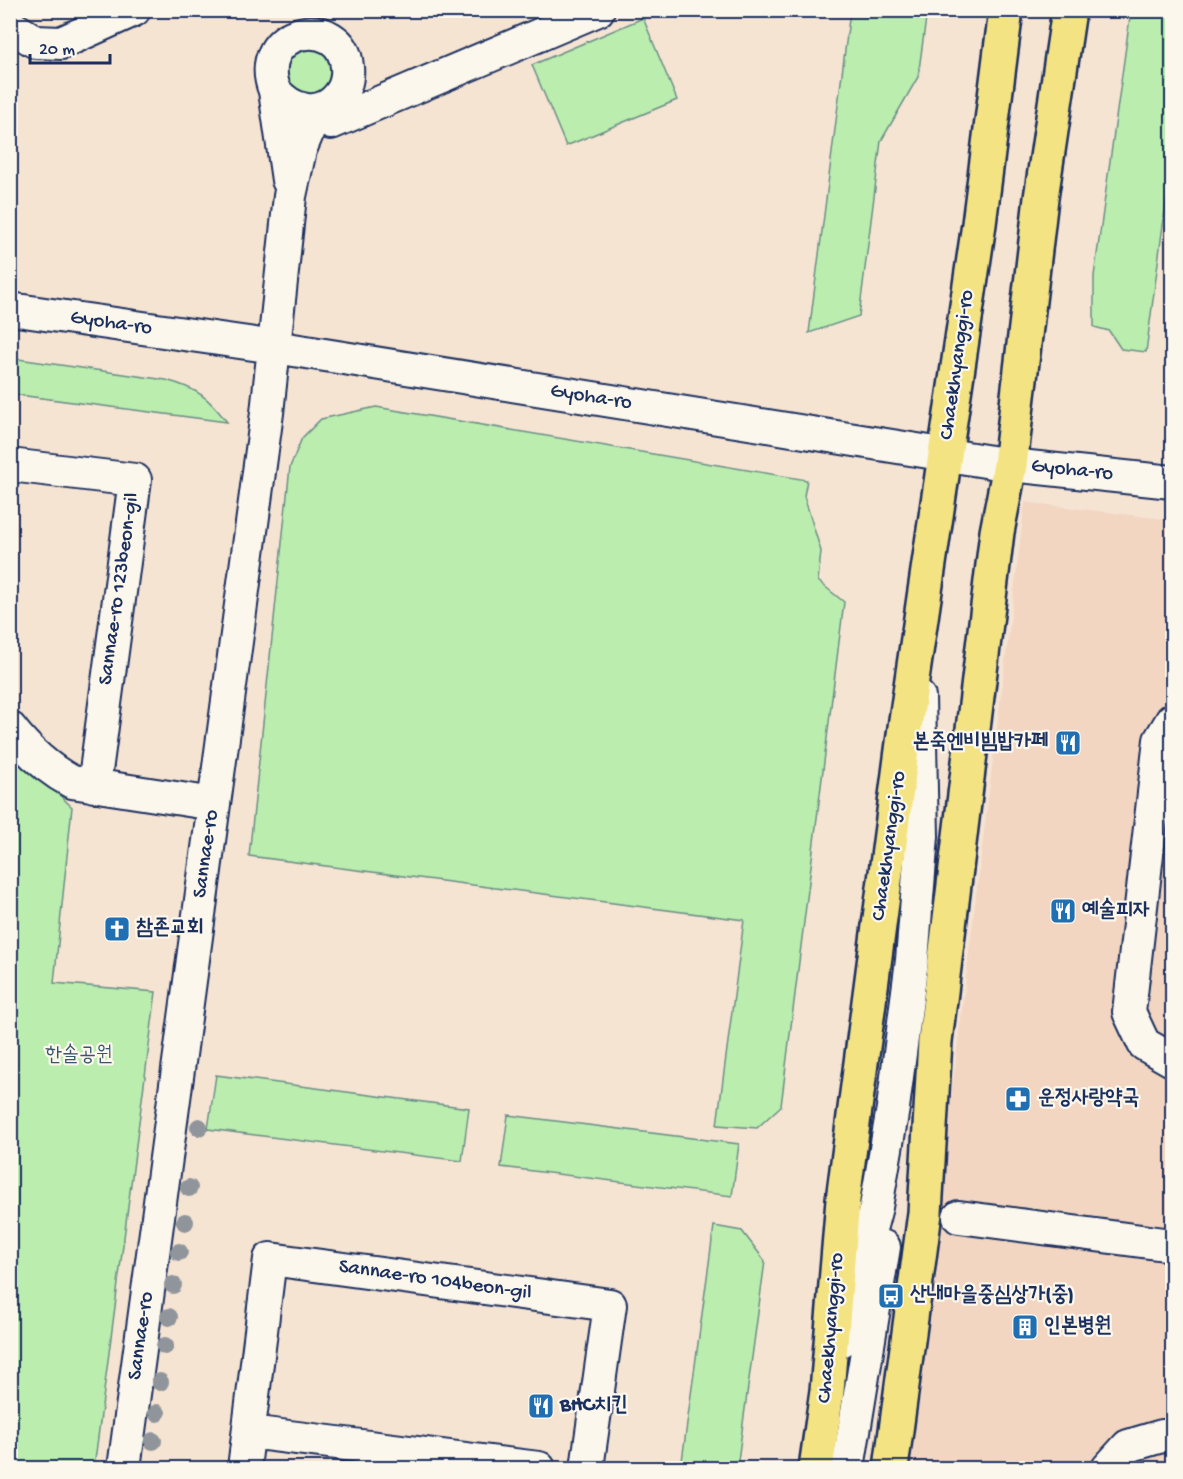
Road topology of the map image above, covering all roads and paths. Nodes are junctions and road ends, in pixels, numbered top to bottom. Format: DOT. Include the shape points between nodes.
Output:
graph roads {
  1 [pos="134,10"];
  2 [pos="598,10"];
  3 [pos="1006,10"];
  4 [pos="1069,10"];
  5 [pos="315,22"];
  6 [pos="10,26"];
  7 [pos="275,92"];
  8 [pos="324,116"];
  9 [pos="290,196"];
  10 [pos="10,309"];
  11 [pos="275,347"];
  12 [pos="945,454"];
  13 [pos="10,465"];
  14 [pos="1010,465"];
  15 [pos="1173,482"];
  16 [pos="1173,720"];
  17 [pos="10,728"];
  18 [pos="94,786"];
  19 [pos="214,804"];
  20 [pos="935,1041"];
  21 [pos="1173,1060"];
  22 [pos="959,1217"];
  23 [pos="1173,1245"];
  24 [pos="249,1432"];
  25 [pos="1173,1437"];
  26 [pos="124,1468"];
  27 [pos="244,1468"];
  28 [pos="538,1468"];
  29 [pos="587,1468"];
  30 [pos="816,1468"];
  31 [pos="848,1468"];
  32 [pos="891,1468"];
  33 [pos="1108,1468"];
  1 -- 6 [label="street" via="61,43 36,42"];
  2 -- 8 [label="street"];
  3 -- 12 [label="main road, Chaekhyanggi-ro"];
  4 -- 14 [label="main road" via="1041,198"];
  5 -- 7 [label="street" via="306,32 281,43 273,54 270,80"];
  5 -- 8 [label="street" via="319,33 332,39 347,61 345,87 328,105"];
  7 -- 8 [label="street" via="293,107"];
  7 -- 9 [label="street"];
  8 -- 9 [label="street" via="300,150"];
  9 -- 11 [label="street, Sannae-ro"];
  10 -- 11 [label="street, Gyoha-ro"];
  11 -- 12 [label="street, Gyoha-ro"];
  11 -- 19 [label="street, Sannae-ro"];
  12 -- 14 [label="street, Gyoha-ro"];
  12 -- 30 [label="main road, Chaekhyanggi-ro" via="843,1200 827,1391"];
  13 -- 18 [label="street, Sannae-ro 123beon-gil" via="135,480"];
  14 -- 15 [label="street, Gyoha-ro"];
  14 -- 20 [label="main road" via="997,532"];
  16 -- 21 [label="street" via="1160,740 1129,1012 1144,1044"];
  17 -- 18 [label="street" via="54,773"];
  18 -- 19 [label="street"];
  19 -- 26 [label="street, Sannae-ro"];
  20 -- 31 [label="street" via="890,1208"];
  20 -- 32 [label="main road" via="925,1213"];
  22 -- 23 [label="street"];
  24 -- 27 [label="street, Sannae-ro 104beon-gil"];
  24 -- 28 [label="street"];
  24 -- 29 [label="street, Sannae-ro 104beon-gil" via="270,1258 610,1305"];
  25 -- 33 [label="street" via="1162,1436 1128,1446"];
}
